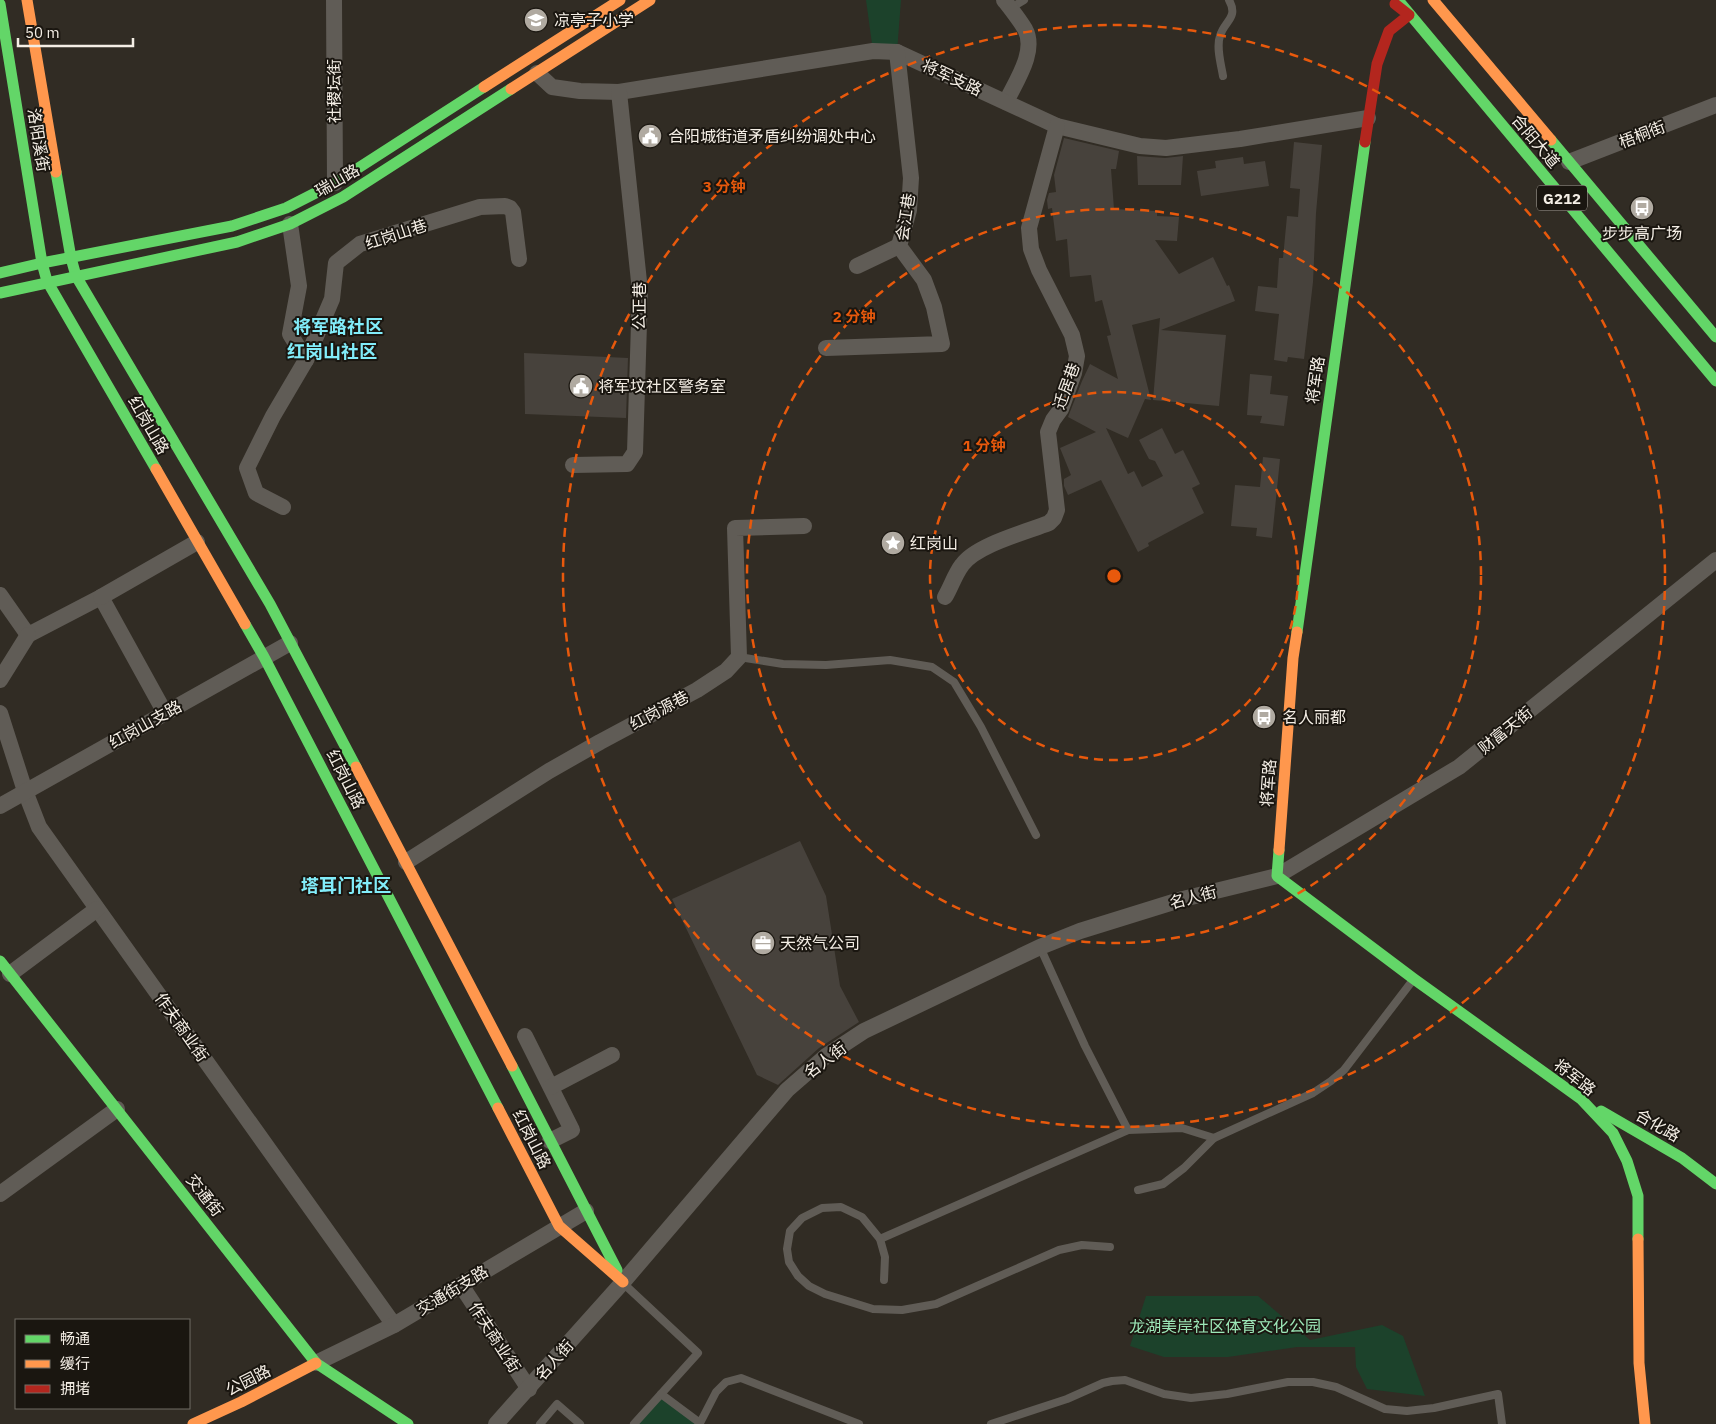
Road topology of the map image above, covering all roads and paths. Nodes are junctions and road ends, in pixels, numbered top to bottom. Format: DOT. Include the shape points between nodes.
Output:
graph roads {
  1 [pos="27,0"];
  2 [pos="334,0"];
  3 [pos="620,0"];
  4 [pos="650,0"];
  5 [pos="1229,0"];
  6 [pos="1390,0"];
  7 [pos="1398,0"];
  8 [pos="1433,0"];
  9 [pos="1013,3"];
  10 [pos="0,4"];
  11 [pos="1409,14"];
  12 [pos="3,37"];
  13 [pos="896,52"];
  14 [pos="537,73"];
  15 [pos="1223,76"];
  16 [pos="619,92"];
  17 [pos="1006,102"];
  18 [pos="1716,105"];
  19 [pos="1368,118"];
  20 [pos="1057,126"];
  21 [pos="1569,162"];
  22 [pos="335,183"];
  23 [pos="290,224"];
  24 [pos="899,246"];
  25 [pos="71,258"];
  26 [pos="519,259"];
  27 [pos="42,263"];
  28 [pos="857,266"];
  29 [pos="0,272"];
  30 [pos="76,276"];
  31 [pos="47,282"];
  32 [pos="0,292"];
  33 [pos="1716,336"];
  34 [pos="826,348"];
  35 [pos="306,360"];
  36 [pos="1716,381"];
  37 [pos="574,465"];
  38 [pos="283,507"];
  39 [pos="804,526"];
  40 [pos="197,542"];
  41 [pos="1716,560"];
  42 [pos="0,595"];
  43 [pos="946,596"];
  44 [pos="101,597"];
  45 [pos="28,635"];
  46 [pos="290,644"];
  47 [pos="739,656"];
  48 [pos="264,657"];
  49 [pos="0,680"];
  50 [pos="0,713"];
  51 [pos="165,713"];
  52 [pos="25,791"];
  53 [pos="0,806"];
  54 [pos="1036,834"];
  55 [pos="406,862"];
  56 [pos="1277,876"];
  57 [pos="98,909"];
  58 [pos="1040,947"];
  59 [pos="5,968"];
  60 [pos="1414,979"];
  61 [pos="525,1036"];
  62 [pos="612,1055"];
  63 [pos="550,1087"];
  64 [pos="1580,1099"];
  65 [pos="116,1109"];
  66 [pos="1128,1130"];
  67 [pos="1214,1138"];
  68 [pos="550,1141"];
  69 [pos="1716,1184"];
  70 [pos="1138,1190"];
  71 [pos="0,1194"];
  72 [pos="586,1211"];
  73 [pos="559,1226"];
  74 [pos="880,1239"];
  75 [pos="1110,1247"];
  76 [pos="884,1280"];
  77 [pos="623,1282"];
  78 [pos="460,1285"];
  79 [pos="394,1325"];
  80 [pos="316,1363"];
  81 [pos="528,1389"];
  82 [pos="661,1394"];
  83 [pos="403,1423"];
  84 [pos="194,1424"];
  85 [pos="496,1424"];
  86 [pos="540,1424"];
  87 [pos="580,1424"];
  88 [pos="634,1424"];
  89 [pos="859,1424"];
  90 [pos="991,1424"];
  91 [pos="1502,1424"];
  92 [pos="1645,1424"];
  1 -- 25 [label="main road, 洛阳溪街"];
  2 -- 22 [label="street, 社稷坛街"];
  3 -- 22 [label="main road, 瑞山路"];
  4 -- 14 [label="main road, 瑞山路"];
  5 -- 15 [label="lane" via="1233,12 1219,44"];
  6 -- 11 [label="main road"];
  7 -- 11 [label="main road, G212"];
  8 -- 21 [label="main road, 合阳大道 / G212"];
  9 -- 17 [label="street" via="1029,42 1028,52"];
  10 -- 12 [label="main road, 洛阳溪街"];
  11 -- 19 [label="main road, 将军路" via="1389,31 1377,64"];
  11 -- 36 [label="main road, 合阳大道 / G212"];
  12 -- 27 [label="main road, 洛阳溪街"];
  13 -- 16 [label="street, 将军支路" via="873,51"];
  13 -- 17 [label="street, 将军支路"];
  13 -- 24 [label="street, 会江巷" via="911,178 909,210"];
  14 -- 16 [label="street, 将军支路" via="552,87"];
  14 -- 23 [label="main road, 瑞山路" via="342,197"];
  16 -- 37 [label="street, 公正巷" via="640,292 635,452 627,464"];
  17 -- 20 [label="street, 将军支路"];
  18 -- 21 [label="street, 梧桐街"];
  19 -- 20 [label="street, 将军支路" via="1166,148 1140,146"];
  19 -- 56 [label="main road, 将军路" via="1293,658"];
  20 -- 43 [label="street, 迁居巷" via="1029,228 1030,249 1072,335 1077,356 1061,409 1048,432 1057,510 1049,523 974,554 962,565"];
  21 -- 33 [label="main road, 合阳大道 / G212"];
  22 -- 25 [label="main road, 瑞山路" via="286,208 232,226"];
  23 -- 30 [label="main road, 瑞山路" via="237,242"];
  23 -- 35 [label="street" via="299,286 290,334"];
  24 -- 28 [label="street"];
  24 -- 34 [label="street, 会江巷" via="924,280 942,344"];
  25 -- 27 [label="main road, 瑞山路"];
  25 -- 30 [label="main road, 洛阳溪街"];
  26 -- 35 [label="street, 红岗山巷" via="513,212 505,206 480,207 360,244 336,263 332,299"];
  27 -- 29 [label="main road, 瑞山路"];
  27 -- 31 [label="main road, 洛阳溪街"];
  30 -- 31 [label="main road, 瑞山路"];
  30 -- 46 [label="main road, 红岗山路" via="270,604"];
  31 -- 32 [label="main road, 瑞山路"];
  31 -- 40 [label="main road, 红岗山路"];
  35 -- 38 [label="street, 红岗山巷" via="247,468 256,493"];
  39 -- 47 [label="street" via="735,528"];
  40 -- 44 [label="street"];
  40 -- 48 [label="main road, 红岗山路"];
  41 -- 56 [label="street, 财富天街" via="1459,767"];
  42 -- 45 [label="street"];
  44 -- 45 [label="street"];
  44 -- 51 [label="street"];
  45 -- 49 [label="street"];
  46 -- 48 [label="street, 红岗山支路"];
  46 -- 55 [label="main road, 红岗山路"];
  47 -- 54 [label="lane" via="783,664 826,665 890,660 932,667 954,682"];
  47 -- 55 [label="street, 红岗源巷" via="726,671 697,690 549,771"];
  48 -- 51 [label="street, 红岗山支路"];
  48 -- 73 [label="main road, 红岗山路"];
  50 -- 52 [label="street, 作夫商业街"];
  51 -- 52 [label="street, 红岗山支路"];
  52 -- 53 [label="street, 红岗山支路"];
  52 -- 57 [label="street, 作夫商业街" via="40,827"];
  55 -- 68 [label="main road, 红岗山路"];
  56 -- 58 [label="street, 名人街" via="1183,899"];
  56 -- 60 [label="main road, 将军路"];
  57 -- 59 [label="street"];
  57 -- 79 [label="street, 作夫商业街"];
  58 -- 66 [label="lane" via="1084,1046"];
  58 -- 77 [label="street, 名人街" via="864,1031 826,1056 787,1090"];
  59 -- 65 [label="main road, 交通街"];
  60 -- 64 [label="main road, 将军路"];
  60 -- 67 [label="lane" via="1344,1070 1331,1081 1313,1094"];
  61 -- 63 [label="street"];
  62 -- 63 [label="street"];
  63 -- 68 [label="street" via="572,1130"];
  64 -- 69 [label="main road, 合化路" via="1682,1158"];
  64 -- 92 [label="main road, 将军路" via="1613,1132 1638,1196 1640,1363"];
  65 -- 71 [label="street"];
  65 -- 80 [label="main road, 交通街"];
  66 -- 67 [label="lane" via="1182,1128"];
  66 -- 74 [label="lane"];
  67 -- 70 [label="lane" via="1163,1184"];
  68 -- 72 [label="main road, 红岗山路"];
  72 -- 73 [label="street, 交通街支路"];
  72 -- 77 [label="main road, 红岗山路"];
  73 -- 77 [label="main road, 红岗山路"];
  73 -- 78 [label="street, 交通街支路"];
  74 -- 75 [label="lane" via="862,1217 841,1208 822,1208 802,1218 790,1231 789,1262 798,1276 824,1294 873,1309 902,1310 936,1304 1059,1250 1082,1244"];
  74 -- 76 [label="lane" via="885,1257"];
  77 -- 81 [label="street, 名人街"];
  77 -- 82 [label="lane, 红岗山路" via="698,1353"];
  78 -- 79 [label="street, 交通街支路"];
  78 -- 81 [label="street, 作夫商业街"];
  79 -- 80 [label="street, 交通街支路"];
  80 -- 83 [label="main road, 交通街"];
  80 -- 84 [label="main road, 公园路"];
  81 -- 85 [label="street, 名人街"];
  82 -- 88 [label="lane"];
  82 -- 89 [label="lane" via="700,1423 716,1392 726,1382 741,1378"];
  86 -- 87 [label="lane" via="557,1404"];
  90 -- 91 [label="lane" via="1067,1399 1103,1383 1125,1380 1164,1394 1191,1398 1288,1382 1313,1382 1336,1387 1385,1409 1407,1411 1498,1394"];
}
